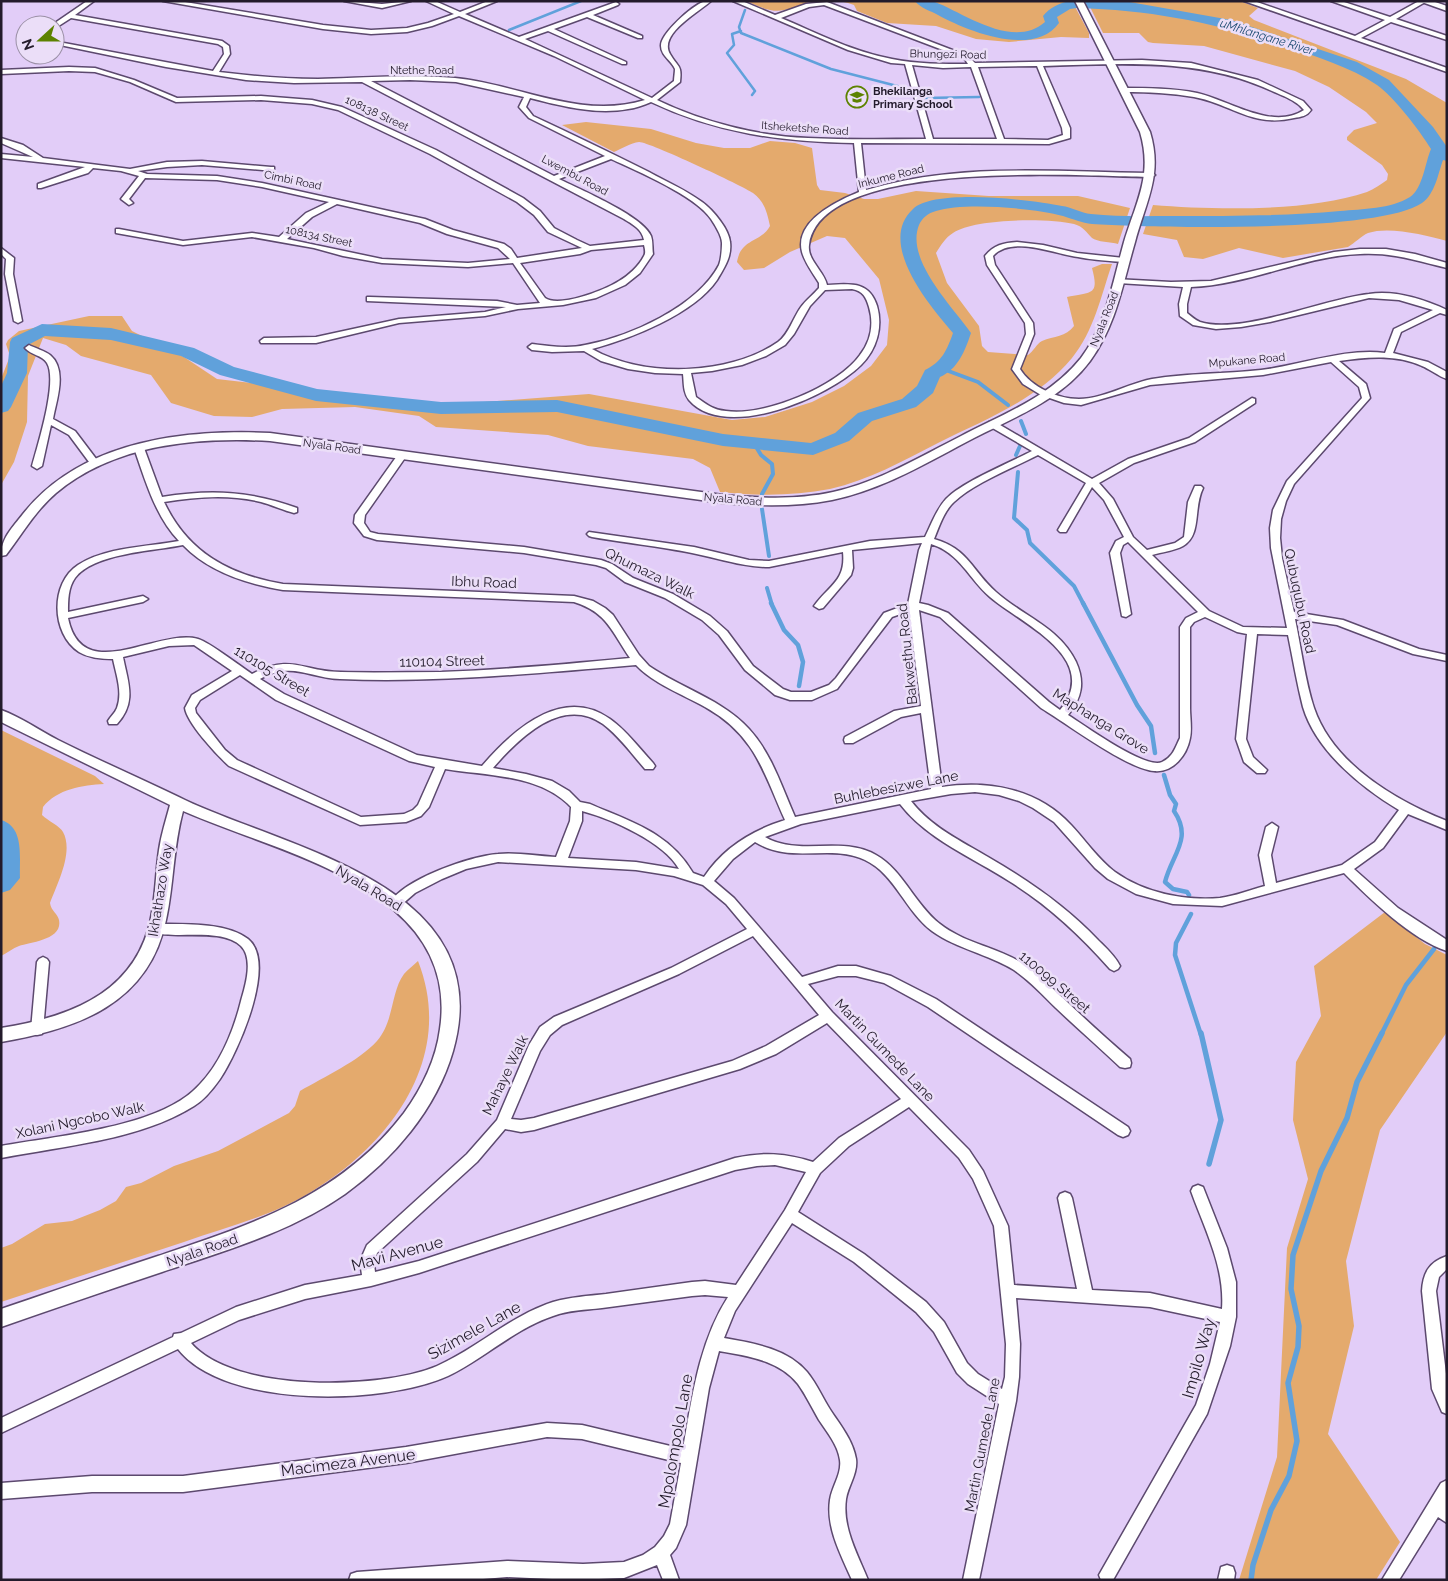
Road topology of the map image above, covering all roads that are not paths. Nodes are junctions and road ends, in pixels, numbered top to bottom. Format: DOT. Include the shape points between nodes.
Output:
graph roads {
  1 [pos="91,1"];
  2 [pos="166,1"];
  3 [pos="347,1"];
  4 [pos="408,1"];
  5 [pos="429,1"];
  6 [pos="494,1"];
  7 [pos="708,1"];
  8 [pos="736,1"];
  9 [pos="1079,1"];
  10 [pos="1248,1"];
  11 [pos="1334,1"];
  12 [pos="1423,1"];
  13 [pos="616,4"];
  14 [pos="1447,9"];
  15 [pos="463,14"];
  16 [pos="588,15"];
  17 [pos="70,16"];
  18 [pos="774,18"];
  19 [pos="65,19"];
  20 [pos="1390,19"];
  21 [pos="548,29"];
  22 [pos="640,37"];
  23 [pos="1357,38"];
  24 [pos="1447,38"];
  25 [pos="520,39"];
  26 [pos="65,46"];
  27 [pos="624,63"];
  28 [pos="1111,63"];
  29 [pos="908,64"];
  30 [pos="1039,64"];
  31 [pos="974,66"];
  32 [pos="1447,70"];
  33 [pos="1,72"];
  34 [pos="216,72"];
  35 [pos="365,80"];
  36 [pos="1124,90"];
  37 [pos="528,96"];
  38 [pos="652,100"];
  39 [pos="1,140"];
  40 [pos="930,141"];
  41 [pos="1001,141"];
  42 [pos="857,142"];
  43 [pos="1,156"];
  44 [pos="611,156"];
  45 [pos="43,160"];
  46 [pos="90,167"];
  47 [pos="271,169"];
  48 [pos="129,171"];
  49 [pos="143,175"];
  50 [pos="1151,175"];
  51 [pos="555,178"];
  52 [pos="41,186"];
  53 [pos="863,193"];
  54 [pos="337,201"];
  55 [pos="129,203"];
  56 [pos="119,231"];
  57 [pos="282,240"];
  58 [pos="649,242"];
  59 [pos="589,248"];
  60 [pos="1,250"];
  61 [pos="515,260"];
  62 [pos="1124,260"];
  63 [pos="1447,266"];
  64 [pos="1118,281"];
  65 [pos="1188,285"];
  66 [pos="823,288"];
  67 [pos="370,299"];
  68 [pos="548,304"];
  69 [pos="518,307"];
  70 [pos="1444,312"];
  71 [pos="18,321"];
  72 [pos="264,342"];
  73 [pos="532,347"];
  74 [pos="29,348"];
  75 [pos="585,348"];
  76 [pos="1388,355"];
  77 [pos="1332,358"];
  78 [pos="687,372"];
  79 [pos="1447,376"];
  80 [pos="1049,395"];
  81 [pos="1252,401"];
  82 [pos="48,420"];
  83 [pos="992,424"];
  84 [pos="139,448"];
  85 [pos="1039,451"];
  86 [pos="402,455"];
  87 [pos="95,464"];
  88 [pos="36,466"];
  89 [pos="1093,482"];
  90 [pos="1198,488"];
  91 [pos="160,500"];
  92 [pos="294,510"];
  93 [pos="1063,530"];
  94 [pos="592,534"];
  95 [pos="1128,538"];
  96 [pos="929,540"];
  97 [pos="186,542"];
  98 [pos="847,548"];
  99 [pos="1,552"];
  100 [pos="1144,554"];
  101 [pos="143,599"];
  102 [pos="819,606"];
  103 [pos="913,606"];
  104 [pos="1205,613"];
  105 [pos="1126,614"];
  106 [pos="1289,615"];
  107 [pos="63,616"];
  108 [pos="1252,632"];
  109 [pos="1293,632"];
  110 [pos="117,655"];
  111 [pos="1447,658"];
  112 [pos="637,661"];
  113 [pos="239,671"];
  114 [pos="251,678"];
  115 [pos="926,709"];
  116 [pos="1,715"];
  117 [pos="1061,716"];
  118 [pos="113,721"];
  119 [pos="849,740"];
  120 [pos="441,766"];
  121 [pos="649,766"];
  122 [pos="485,770"];
  123 [pos="1261,770"];
  124 [pos="937,793"];
  125 [pos="903,799"];
  126 [pos="178,802"];
  127 [pos="577,806"];
  128 [pos="1406,809"];
  129 [pos="792,823"];
  130 [pos="1447,826"];
  131 [pos="1272,827"];
  132 [pos="756,837"];
  133 [pos="560,862"];
  134 [pos="1346,868"];
  135 [pos="688,876"];
  136 [pos="707,882"];
  137 [pos="1271,889"];
  138 [pos="396,903"];
  139 [pos="156,928"];
  140 [pos="753,931"];
  141 [pos="1447,946"];
  142 [pos="43,962"];
  143 [pos="1114,966"];
  144 [pos="800,982"];
  145 [pos="828,1016"];
  146 [pos="37,1030"];
  147 [pos="1,1035"];
  148 [pos="1125,1063"];
  149 [pos="910,1100"];
  150 [pos="502,1123"];
  151 [pos="1123,1131"];
  152 [pos="1,1152"];
  153 [pos="815,1169"];
  154 [pos="1198,1191"];
  155 [pos="1065,1198"];
  156 [pos="790,1214"];
  157 [pos="1447,1262"];
  158 [pos="371,1280"];
  159 [pos="1008,1291"];
  160 [pos="738,1292"];
  161 [pos="1086,1296"];
  162 [pos="1229,1317"];
  163 [pos="1,1318"];
  164 [pos="179,1339"];
  165 [pos="714,1343"];
  166 [pos="1008,1401"];
  167 [pos="1447,1407"];
  168 [pos="1,1426"];
  169 [pos="690,1458"];
  170 [pos="1447,1488"];
  171 [pos="1,1491"];
  172 [pos="1442,1510"];
  173 [pos="661,1553"];
  174 [pos="1107,1575"];
  175 [pos="357,1580"];
  176 [pos="671,1580"];
  177 [pos="860,1580"];
  178 [pos="971,1580"];
  179 [pos="1390,1580"];
  1 -- 17 [label="street"];
  2 -- 15 [label="street" via="371,32 415,29"];
  3 -- 4 [label="street" via="382,6"];
  5 -- 15 [label="street, Itsheketshe Road"];
  6 -- 15 [label="street"];
  7 -- 38 [label="street, Ntethe Road" via="666,36 664,50 679,74 672,87"];
  8 -- 18 [label="street, Bhungezi Road"];
  9 -- 28 [label="street, Nyala Road"];
  10 -- 23 [label="street"];
  11 -- 20 [label="street"];
  12 -- 14 [label="street"];
  12 -- 20 [label="street"];
  13 -- 16 [label="street"];
  15 -- 25 [label="street, Itsheketshe Road"];
  16 -- 21 [label="street"];
  16 -- 22 [label="street"];
  17 -- 19 [label="street"];
  17 -- 34 [label="street" via="220,42 226,46 227,54"];
  18 -- 29 [label="street, Bhungezi Road" via="850,49"];
  18 -- 31 [label="street" via="808,5 825,3 958,53"];
  20 -- 23 [label="street"];
  20 -- 24 [label="street"];
  21 -- 25 [label="street"];
  21 -- 27 [label="street"];
  23 -- 32 [label="street"];
  25 -- 38 [label="street, Itsheketshe Road"];
  26 -- 34 [label="street, Ntethe Road"];
  28 -- 30 [label="street, Bhungezi Road"];
  28 -- 36 [label="street, Nyala Road"];
  28 -- 36 [label="street, Bhungezi Road" via="1175,64 1220,70 1274,88 1301,102 1308,110 1301,115 1262,119 1197,95"];
  29 -- 31 [label="street, Bhungezi Road"];
  29 -- 40 [label="street"];
  30 -- 31 [label="street, Bhungezi Road"];
  30 -- 41 [label="street, Itsheketshe Road" via="1066,128 1066,136 1048,142"];
  31 -- 41 [label="street"];
  33 -- 59 [label="street, 108138 Street" via="95,70 173,101 261,98 312,102 348,110 520,200 552,230"];
  34 -- 35 [label="street, Ntethe Road" via="279,80"];
  35 -- 37 [label="street, Ntethe Road" via="456,80"];
  35 -- 51 [label="street, Lwembu Road"];
  36 -- 50 [label="street, Nyala Road" via="1150,144"];
  37 -- 38 [label="street, Ntethe Road" via="562,105 597,109"];
  37 -- 44 [label="street" via="522,107 531,117"];
  38 -- 42 [label="street, Itsheketshe Road" via="701,121 735,130 793,139"];
  39 -- 45 [label="street"];
  40 -- 41 [label="street, Itsheketshe Road"];
  40 -- 42 [label="street, Itsheketshe Road"];
  42 -- 53 [label="street"];
  43 -- 45 [label="street, Cimbi Road"];
  44 -- 51 [label="street"];
  44 -- 75 [label="street" via="679,190 706,208 721,228 726,252 714,280 686,306 658,321"];
  45 -- 46 [label="street, Cimbi Road"];
  46 -- 48 [label="street, Cimbi Road"];
  46 -- 52 [label="street"];
  47 -- 48 [label="street" via="236,164 175,163"];
  48 -- 49 [label="street, Cimbi Road"];
  49 -- 54 [label="street, Cimbi Road" via="221,179"];
  49 -- 55 [label="street" via="125,199"];
  50 -- 53 [label="street, Inkume Road" via="957,175 908,181"];
  50 -- 62 [label="street, Nyala Road"];
  51 -- 58 [label="street, Lwembu Road" via="627,217 641,227"];
  53 -- 66 [label="street, Inkume Road" via="829,209 809,228 805,246"];
  54 -- 57 [label="street" via="309,214"];
  54 -- 61 [label="street, Cimbi Road" via="422,221 497,244"];
  56 -- 57 [label="street, 108134 Street" via="183,243 248,235"];
  57 -- 61 [label="street, 108134 Street" via="382,261 474,265"];
  58 -- 59 [label="street"];
  58 -- 68 [label="street" via="643,265 622,283 580,300"];
  59 -- 61 [label="street, 108134 Street" via="580,252"];
  60 -- 71 [label="street" via="10,258 9,274"];
  61 -- 68 [label="street, Cimbi Road"];
  62 -- 64 [label="street, Nyala Road"];
  62 -- 80 [label="street, Mpukane Road" via="1022,244 1000,246 990,253 991,265 1029,323 1030,334 1017,362 1018,374"];
  63 -- 65 [label="street" via="1392,252 1348,251 1223,281"];
  64 -- 65 [label="street"];
  64 -- 80 [label="street, Nyala Road" via="1091,352 1077,370"];
  65 -- 70 [label="street" via="1183,314 1190,322 1211,328 1260,322 1370,296 1404,298"];
  66 -- 78 [label="street" via="806,306 781,343 756,357"];
  66 -- 78 [label="street" via="861,289 871,298 876,316 871,345 859,362 838,380 794,401 742,415 719,412 699,404 690,394"];
  67 -- 69 [label="street" via="497,303"];
  68 -- 69 [label="street"];
  69 -- 72 [label="street" via="486,314 399,321 316,340"];
  70 -- 76 [label="street" via="1397,331"];
  73 -- 75 [label="street"];
  74 -- 82 [label="street" via="47,357 53,369 55,387"];
  75 -- 78 [label="street" via="629,367"];
  76 -- 77 [label="street, Mpukane Road" via="1366,353"];
  76 -- 79 [label="street, Mpukane Road" via="1416,361"];
  77 -- 80 [label="street, Mpukane Road" via="1263,372 1150,382 1081,402"];
  77 -- 106 [label="street, Qubuqubu Road" via="1363,386 1366,398 1280,498 1274,544"];
  80 -- 83 [label="street, Nyala Road"];
  81 -- 89 [label="street" via="1192,440 1131,461"];
  82 -- 87 [label="street" via="69,430"];
  82 -- 88 [label="street"];
  83 -- 85 [label="street"];
  83 -- 86 [label="street, Nyala Road" via="873,484 833,495 788,501 722,499"];
  84 -- 86 [label="street, Nyala Road" via="182,439 230,435 270,437"];
  84 -- 87 [label="street, Nyala Road"];
  84 -- 91 [label="street, Ibhu Road"];
  85 -- 89 [label="street"];
  85 -- 96 [label="street, Bakwethu Road" via="950,500"];
  86 -- 103 [label="street, Qhumaza Walk" via="360,515 359,523 367,534 524,550 603,564 706,618 749,668 779,692 790,696 812,696 833,687 888,615"];
  87 -- 99 [label="street, Nyala Road" via="51,490"];
  89 -- 93 [label="street" via="1084,488"];
  89 -- 95 [label="street" via="1108,499"];
  90 -- 100 [label="street" via="1190,505 1188,538 1178,545"];
  91 -- 92 [label="street" via="217,493 261,499"];
  91 -- 97 [label="street, Ibhu Road" via="170,523"];
  94 -- 98 [label="street" via="710,554 740,564 769,564"];
  95 -- 100 [label="street"];
  95 -- 105 [label="street" via="1119,543 1115,553"];
  96 -- 98 [label="street" via="876,542"];
  96 -- 103 [label="street, Bakwethu Road" via="921,561"];
  96 -- 117 [label="street" via="963,557 994,595 1063,646 1078,686"];
  97 -- 107 [label="street, 110105 Street" via="103,557 80,567 65,587"];
  97 -- 112 [label="street, Ibhu Road" via="220,566 268,585 587,602 608,615"];
  98 -- 102 [label="street" via="847,576"];
  100 -- 104 [label="street"];
  101 -- 107 [label="street"];
  103 -- 115 [label="street, Bakwethu Road"];
  103 -- 117 [label="street, Maphanga Grove" via="936,610 953,622"];
  104 -- 108 [label="street" via="1222,623"];
  104 -- 117 [label="street, Maphanga Grove" via="1190,620 1185,627 1185,738 1177,757 1166,765 1156,768 1145,766"];
  106 -- 109 [label="street, Qubuqubu Road"];
  106 -- 111 [label="street" via="1339,622 1417,652"];
  107 -- 110 [label="street, 110105 Street" via="68,634 81,649 96,655"];
  108 -- 109 [label="street"];
  108 -- 123 [label="street" via="1242,738 1248,759"];
  109 -- 128 [label="street, Qubuqubu Road" via="1309,709 1331,748 1357,776 1382,796"];
  110 -- 113 [label="street, 110105 Street" via="182,640 202,646"];
  110 -- 118 [label="street" via="125,703 121,714"];
  112 -- 114 [label="street, 110104 Street" via="440,675 338,676 290,666 268,670"];
  112 -- 129 [label="street, Ibhu Road" via="657,678 717,710 746,732 764,761"];
  113 -- 114 [label="street, 110105 Street"];
  113 -- 120 [label="street" via="196,698 190,708 191,714 217,748 240,767 310,800 366,822 406,818 423,807"];
  114 -- 120 [label="street, 110105 Street" via="280,697 399,752"];
  115 -- 119 [label="street" via="898,714"];
  115 -- 124 [label="street, Bakwethu Road"];
  116 -- 126 [label="street, Nyala Road" via="48,741"];
  120 -- 122 [label="street, 110105 Street"];
  121 -- 122 [label="street" via="600,717 570,712 543,718 508,745"];
  122 -- 127 [label="street, 110105 Street" via="550,785 568,795"];
  124 -- 125 [label="street, Buhlebesizwe Lane"];
  124 -- 137 [label="street, Buhlebesizwe Lane" via="977,788 1023,798 1063,822 1109,874 1152,896 1204,903 1222,902"];
  125 -- 129 [label="street, Buhlebesizwe Lane"];
  125 -- 143 [label="street" via="922,820 940,833 1053,905 1094,942"];
  126 -- 138 [label="street, Nyala Road" via="328,864"];
  126 -- 139 [label="street, Ikhathazo Way" via="169,836"];
  127 -- 133 [label="street" via="576,821"];
  127 -- 135 [label="street" via="586,807 658,840 676,855"];
  128 -- 130 [label="street, Qubuqubu Road"];
  128 -- 134 [label="street, Buhlebesizwe Lane" via="1379,845"];
  129 -- 132 [label="street, Buhlebesizwe Lane"];
  131 -- 137 [label="street" via="1265,854"];
  132 -- 136 [label="street, Buhlebesizwe Lane" via="714,870"];
  132 -- 148 [label="street, 110099 Street" via="784,850 846,850 873,858 934,927 1019,968"];
  133 -- 135 [label="street, Martin Gumede Lane" via="636,866"];
  133 -- 138 [label="street, Martin Gumede Lane" via="481,860 438,876 411,890"];
  134 -- 137 [label="street, Buhlebesizwe Lane"];
  134 -- 141 [label="street" via="1401,916"];
  135 -- 136 [label="street, Martin Gumede Lane"];
  136 -- 140 [label="street, Martin Gumede Lane" via="730,901"];
  138 -- 163 [label="street, Nyala Road" via="423,927 441,958 450,985 450,1013 446,1046 430,1087 410,1120 383,1153 331,1194 274,1224"];
  139 -- 146 [label="street, Ikhathazo Way" via="139,969 120,989 69,1021"];
  139 -- 152 [label="street, Xolani Ngcobo Walk" via="191,929 236,938 246,943 254,957 250,994 226,1058 216,1075 189,1103 162,1116"];
  140 -- 144 [label="street, Martin Gumede Lane"];
  140 -- 150 [label="street, Mahaye Walk" via="676,971 558,1021 546,1031 534,1049"];
  142 -- 146 [label="street"];
  144 -- 145 [label="street, Martin Gumede Lane"];
  144 -- 151 [label="street" via="838,971 856,971 887,979 932,1003"];
  145 -- 149 [label="street, Martin Gumede Lane"];
  145 -- 150 [label="street" via="771,1050 735,1065 534,1124"];
  146 -- 147 [label="street, Ikhathazo Way"];
  149 -- 153 [label="street, Mpolompolo Lane" via="851,1138"];
  149 -- 159 [label="street, Martin Gumede Lane" via="964,1154 978,1175 1001,1226"];
  150 -- 158 [label="street, Mahaye Walk" via="472,1158 372,1249 366,1269"];
  153 -- 156 [label="street, Mpolompolo Lane"];
  153 -- 158 [label="street, Mavi Avenue" via="776,1158 735,1164"];
  154 -- 162 [label="street, Impilo Way" via="1229,1282"];
  155 -- 161 [label="street"];
  156 -- 160 [label="street, Mpolompolo Lane"];
  156 -- 166 [label="street" via="859,1258 922,1308 939,1327 962,1368 973,1379"];
  157 -- 167 [label="street" via="1433,1271 1429,1291 1440,1389"];
  158 -- 164 [label="street, Mavi Avenue" via="282,1298"];
  159 -- 161 [label="street"];
  159 -- 166 [label="street, Martin Gumede Lane" via="1012,1377"];
  160 -- 164 [label="street, Sizimele Lane" via="698,1288 551,1309 507,1330 441,1371 386,1386 344,1390 283,1387 246,1380 205,1364 194,1357"];
  160 -- 165 [label="street, Mpolompolo Lane"];
  161 -- 162 [label="street" via="1150,1300"];
  162 -- 174 [label="street, Impilo Way" via="1202,1409"];
  164 -- 168 [label="street, Mavi Avenue"];
  165 -- 169 [label="street, Mpolompolo Lane" via="701,1388"];
  165 -- 177 [label="street" via="774,1358 791,1366 808,1387 848,1459 837,1514"];
  166 -- 178 [label="street, Martin Gumede Lane"];
  169 -- 171 [label="street, Macimeza Avenue" via="582,1432 547,1430 406,1455 183,1484 92,1484"];
  169 -- 173 [label="street, Mpolompolo Lane" via="678,1525"];
  170 -- 172 [label="street"];
  172 -- 179 [label="street"];
  173 -- 175 [label="street, Mpolompolo Lane" via="624,1570 507,1569"];
  173 -- 176 [label="street"];
}
